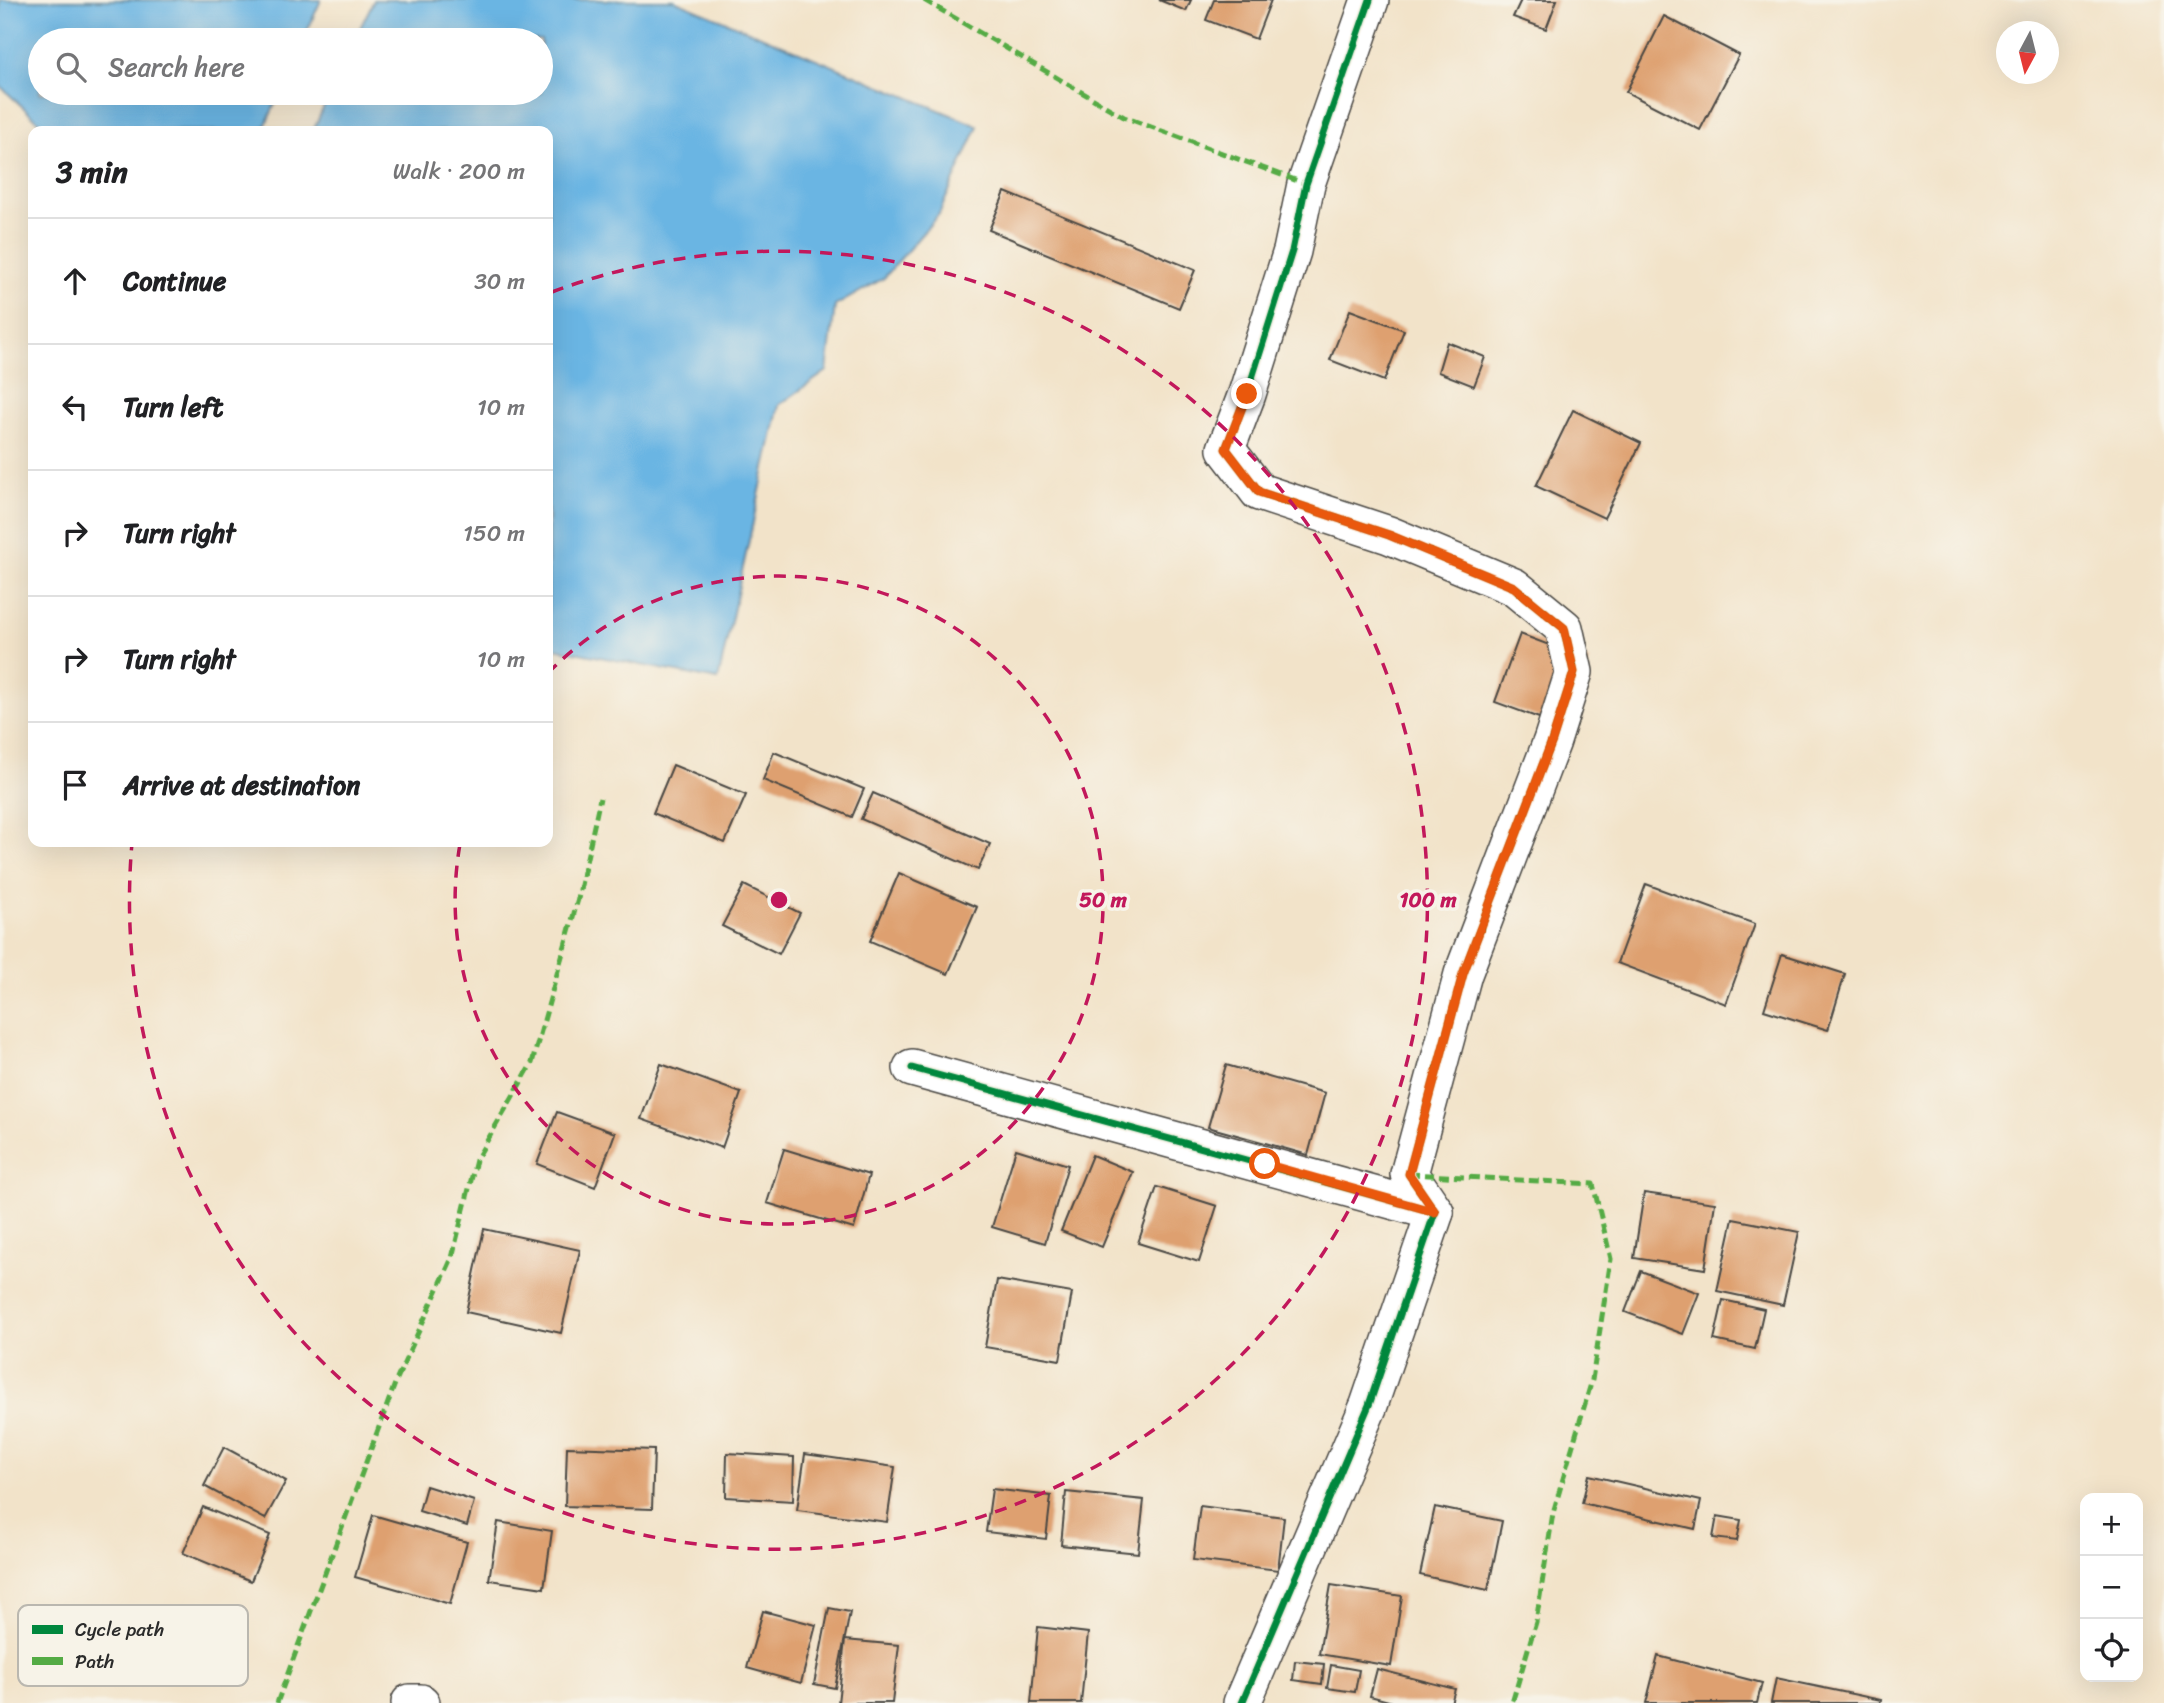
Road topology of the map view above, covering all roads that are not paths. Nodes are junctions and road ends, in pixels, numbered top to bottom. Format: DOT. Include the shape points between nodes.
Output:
graph roads {
  1 [pos="1370,0"];
  2 [pos="912,1068"];
  3 [pos="1435,1212"];
  4 [pos="410,1703"];
  5 [pos="421,1703"];
  6 [pos="1242,1703"];
  1 -- 3 [label="street" via="1306,184 1292,251 1226,449 1259,492 1389,535 1514,587 1564,628 1574,672 1463,974 1409,1174"];
  2 -- 3 [label="street"];
  3 -- 6 [label="street" via="1369,1405"];
  4 -- 5 [label="street"];
}
